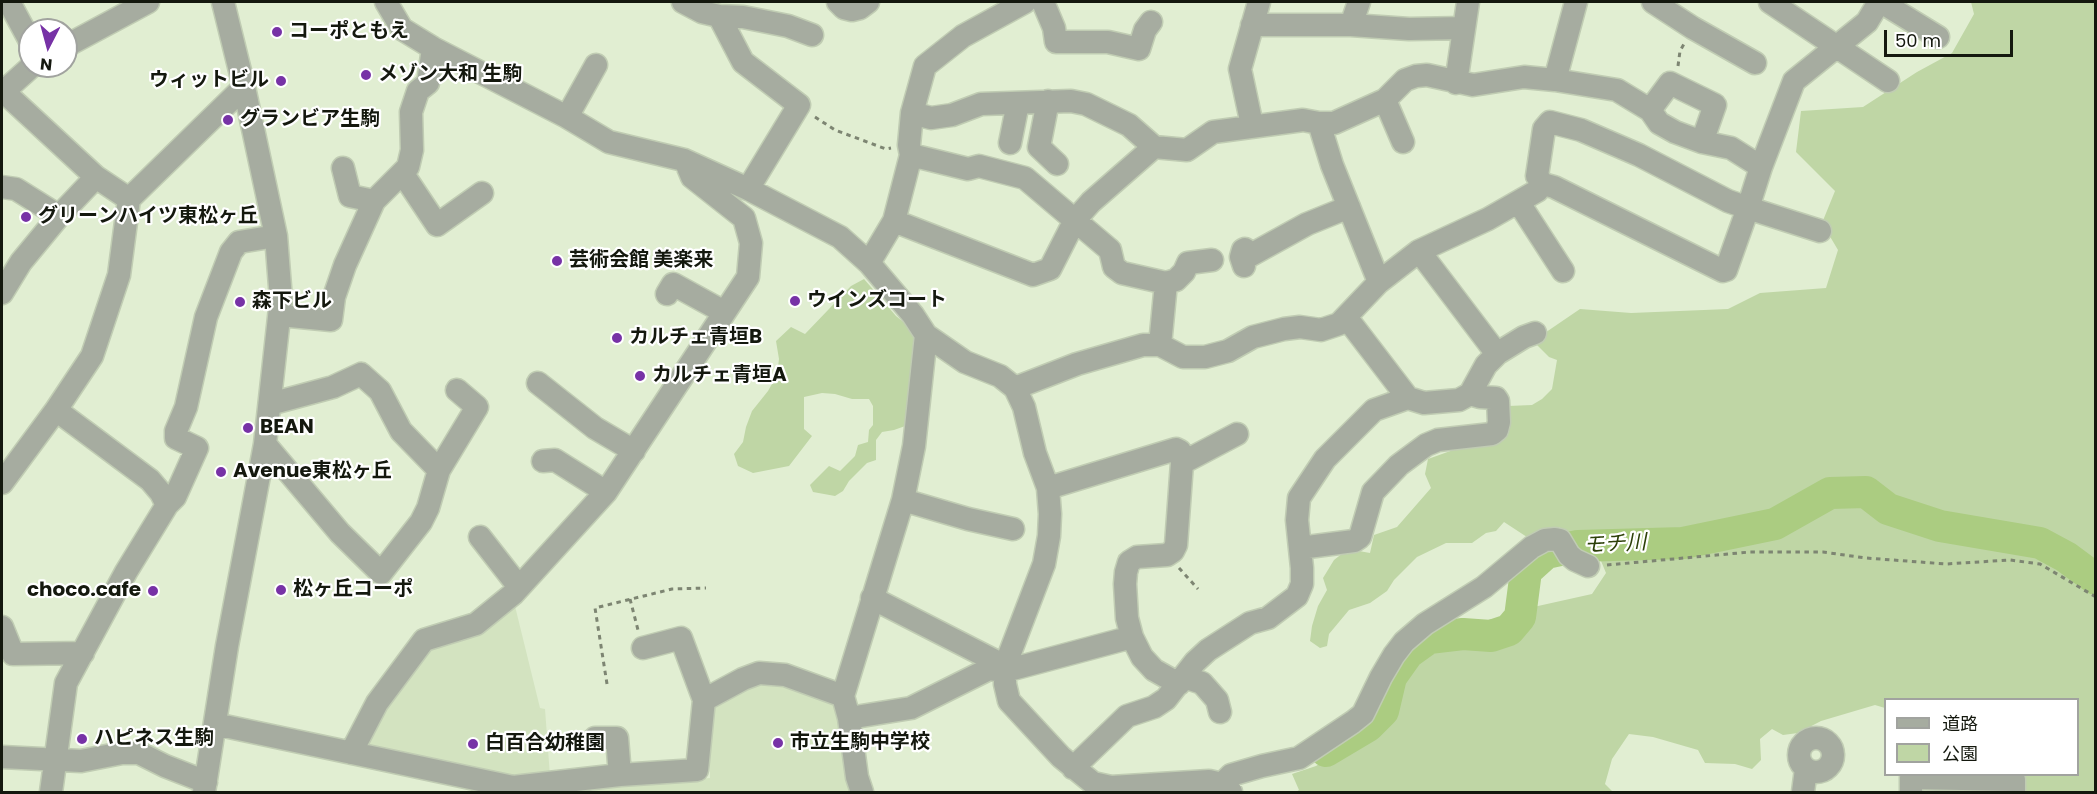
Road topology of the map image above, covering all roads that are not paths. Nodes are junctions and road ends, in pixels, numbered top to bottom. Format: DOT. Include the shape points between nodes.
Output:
graph roads {
  1 [pos="9,2"];
  2 [pos="148,2"];
  3 [pos="223,2"];
  4 [pos="386,2"];
  5 [pos="838,2"];
  6 [pos="868,2"];
  7 [pos="1025,2"];
  8 [pos="1043,2"];
  9 [pos="1259,2"];
  10 [pos="1359,2"];
  11 [pos="1468,2"];
  12 [pos="1576,2"];
  13 [pos="1653,2"];
  14 [pos="1770,2"];
  15 [pos="1880,2"];
  16 [pos="693,4"];
  17 [pos="719,16"];
  18 [pos="18,19"];
  19 [pos="1151,22"];
  20 [pos="1252,25"];
  21 [pos="1352,26"];
  22 [pos="1464,28"];
  23 [pos="812,35"];
  24 [pos="1938,37"];
  25 [pos="78,40"];
  26 [pos="1836,46"];
  27 [pos="432,48"];
  28 [pos="1755,63"];
  29 [pos="596,65"];
  30 [pos="18,78"];
  31 [pos="1555,80"];
  32 [pos="1888,81"];
  33 [pos="1456,83"];
  34 [pos="244,87"];
  35 [pos="2,91"];
  36 [pos="1385,100"];
  37 [pos="1048,101"];
  38 [pos="1018,102"];
  39 [pos="1650,110"];
  40 [pos="912,113"];
  41 [pos="567,117"];
  42 [pos="1319,123"];
  43 [pos="1252,125"];
  44 [pos="1403,142"];
  45 [pos="1702,142"];
  46 [pos="1010,143"];
  47 [pos="1154,147"];
  48 [pos="910,150"];
  49 [pos="684,160"];
  50 [pos="1057,164"];
  51 [pos="1761,167"];
  52 [pos="343,168"];
  53 [pos="403,174"];
  54 [pos="96,177"];
  55 [pos="1543,184"];
  56 [pos="2,187"];
  57 [pos="748,189"];
  58 [pos="482,193"];
  59 [pos="129,200"];
  60 [pos="374,201"];
  61 [pos="1519,202"];
  62 [pos="1349,207"];
  63 [pos="1748,208"];
  64 [pos="59,216"];
  65 [pos="1075,220"];
  66 [pos="894,221"];
  67 [pos="1820,231"];
  68 [pos="276,236"];
  69 [pos="1419,251"];
  70 [pos="1212,260"];
  71 [pos="870,263"];
  72 [pos="1244,266"];
  73 [pos="1563,271"];
  74 [pos="1379,282"];
  75 [pos="1166,283"];
  76 [pos="2,292"];
  77 [pos="666,294"];
  78 [pos="724,312"];
  79 [pos="280,315"];
  80 [pos="1346,317"];
  81 [pos="1535,333"];
  82 [pos="926,335"];
  83 [pos="1160,345"];
  84 [pos="1491,346"];
  85 [pos="538,384"];
  86 [pos="1015,388"];
  87 [pos="458,390"];
  88 [pos="1470,394"];
  89 [pos="1408,398"];
  90 [pos="270,404"];
  91 [pos="56,410"];
  92 [pos="1237,434"];
  93 [pos="265,444"];
  94 [pos="634,451"];
  95 [pos="543,461"];
  96 [pos="1182,463"];
  97 [pos="439,470"];
  98 [pos="2,483"];
  99 [pos="1048,488"];
  100 [pos="606,492"];
  101 [pos="903,500"];
  102 [pos="167,505"];
  103 [pos="1013,529"];
  104 [pos="480,537"];
  105 [pos="1300,548"];
  106 [pos="1588,566"];
  107 [pos="519,587"];
  108 [pos="872,598"];
  109 [pos="2,627"];
  110 [pos="1132,637"];
  111 [pos="643,648"];
  112 [pos="83,653"];
  113 [pos="1005,668"];
  114 [pos="1182,680"];
  115 [pos="843,696"];
  116 [pos="704,700"];
  117 [pos="1220,712"];
  118 [pos="849,718"];
  119 [pos="214,724"];
  120 [pos="595,738"];
  121 [pos="351,753"];
  122 [pos="2,758"];
  123 [pos="55,761"];
  124 [pos="1073,768"];
  125 [pos="1806,769"];
  126 [pos="620,775"];
  127 [pos="465,785"];
  128 [pos="205,787"];
  129 [pos="1086,788"];
  130 [pos="1227,788"];
  131 [pos="51,792"];
  132 [pos="862,792"];
  133 [pos="1803,792"];
  134 [pos="1911,792"];
  135 [pos="2014,792"];
  1 -- 18 [label="street"];
  2 -- 25 [label="street"];
  3 -- 34 [label="street"];
  4 -- 27 [label="street" via="402,29"];
  5 -- 6 [label="street" via="852,10"];
  7 -- 40 [label="street" via="963,36 925,66"];
  8 -- 19 [label="street" via="1056,42 1108,42 1139,49"];
  9 -- 20 [label="street"];
  10 -- 21 [label="street"];
  11 -- 22 [label="street"];
  12 -- 31 [label="street"];
  13 -- 28 [label="street"];
  14 -- 26 [label="street"];
  15 -- 24 [label="street"];
  15 -- 26 [label="street" via="1867,22"];
  16 -- 17 [label="street"];
  17 -- 23 [label="street" via="788,26"];
  17 -- 57 [label="street" via="743,62 799,105"];
  20 -- 21 [label="street"];
  20 -- 43 [label="street" via="1240,69"];
  21 -- 22 [label="street"];
  22 -- 33 [label="street"];
  26 -- 32 [label="street"];
  26 -- 51 [label="street" via="1794,81"];
  27 -- 41 [label="street"];
  27 -- 53 [label="street" via="428,83 418,91 411,112 412,150"];
  29 -- 41 [label="street"];
  30 -- 35 [label="street"];
  31 -- 33 [label="street" via="1524,77 1473,85"];
  31 -- 39 [label="street" via="1617,90"];
  33 -- 36 [label="street" via="1416,76 1405,80"];
  34 -- 59 [label="street"];
  34 -- 68 [label="street"];
  35 -- 54 [label="street"];
  36 -- 42 [label="street" via="1334,123"];
  36 -- 44 [label="street"];
  37 -- 38 [label="street"];
  37 -- 47 [label="street" via="1086,104 1129,125"];
  37 -- 50 [label="street" via="1039,147"];
  38 -- 40 [label="street" via="981,104 931,118"];
  38 -- 46 [label="street"];
  39 -- 45 [label="street" via="1659,123"];
  39 -- 45 [label="street" via="1670,84 1715,105"];
  40 -- 48 [label="street"];
  41 -- 49 [label="street" via="609,142"];
  42 -- 43 [label="street" via="1303,120"];
  42 -- 62 [label="street"];
  43 -- 47 [label="street" via="1213,132 1187,150"];
  45 -- 51 [label="street" via="1731,148"];
  47 -- 65 [label="street"];
  48 -- 65 [label="street" via="968,169 978,166 1025,178"];
  48 -- 66 [label="street"];
  49 -- 57 [label="street"];
  49 -- 78 [label="street" via="692,177 744,218 751,243 748,277"];
  51 -- 63 [label="street"];
  52 -- 60 [label="street" via="350,196"];
  53 -- 58 [label="street" via="437,225"];
  53 -- 60 [label="street"];
  54 -- 59 [label="street"];
  54 -- 64 [label="street"];
  55 -- 61 [label="street"];
  55 -- 63 [label="street" via="1723,270"];
  55 -- 63 [label="street" via="1537,176 1544,129 1550,122 1581,130"];
  56 -- 64 [label="street" via="16,189"];
  57 -- 71 [label="street" via="840,237"];
  59 -- 91 [label="street" via="119,275 92,356"];
  60 -- 79 [label="street" via="345,265 331,320"];
  61 -- 69 [label="street"];
  61 -- 73 [label="street"];
  62 -- 72 [label="street" via="1307,224 1249,256 1243,250"];
  62 -- 74 [label="street"];
  63 -- 67 [label="street"];
  64 -- 76 [label="street"];
  65 -- 66 [label="street" via="1050,268 1034,275"];
  65 -- 75 [label="street" via="1110,250 1114,267 1122,273"];
  66 -- 71 [label="street"];
  68 -- 79 [label="street"];
  68 -- 102 [label="street" via="239,242 231,252 206,317 186,407 176,431 176,438 197,448 175,497"];
  69 -- 74 [label="street"];
  69 -- 84 [label="street"];
  70 -- 75 [label="street" via="1188,263 1176,280"];
  71 -- 82 [label="street"];
  74 -- 80 [label="street"];
  75 -- 83 [label="street"];
  77 -- 78 [label="street" via="673,284"];
  78 -- 94 [label="street"];
  79 -- 90 [label="street"];
  80 -- 83 [label="street" via="1321,330 1300,327 1253,337 1228,351 1205,357 1183,357"];
  80 -- 89 [label="street"];
  81 -- 88 [label="street" via="1498,353"];
  82 -- 86 [label="street" via="965,362 1000,376"];
  82 -- 101 [label="street" via="914,446"];
  83 -- 86 [label="street" via="1143,345 1077,364"];
  85 -- 94 [label="street"];
  86 -- 99 [label="street"];
  87 -- 97 [label="street" via="477,407"];
  88 -- 89 [label="street" via="1441,402 1424,403"];
  88 -- 105 [label="street" via="1496,398 1497,430 1425,445 1373,492 1360,537"];
  89 -- 105 [label="street" via="1374,410 1310,479 1299,498"];
  90 -- 93 [label="street"];
  90 -- 97 [label="street" via="333,387 361,374 380,391 401,431"];
  91 -- 98 [label="street"];
  91 -- 102 [label="street" via="150,480"];
  92 -- 96 [label="street"];
  93 -- 97 [label="street" via="340,533 381,573 421,522"];
  93 -- 119 [label="street"];
  94 -- 100 [label="street"];
  95 -- 100 [label="street" via="555,459"];
  96 -- 99 [label="street" via="1176,449"];
  96 -- 110 [label="street" via="1173,551 1137,557 1129,562 1126,572 1127,618"];
  99 -- 113 [label="street" via="1049,536 1044,564"];
  100 -- 107 [label="street"];
  101 -- 103 [label="street"];
  101 -- 108 [label="street"];
  102 -- 112 [label="street"];
  104 -- 107 [label="street"];
  105 -- 114 [label="street" via="1302,584 1297,596 1268,618 1250,623 1208,650"];
  106 -- 130 [label="street" via="1569,555 1560,540 1545,540 1532,547 1484,587 1404,642 1363,714 1353,722 1299,758 1230,775"];
  107 -- 121 [label="street" via="476,624 424,640 377,703"];
  108 -- 113 [label="street"];
  108 -- 115 [label="street"];
  109 -- 112 [label="street" via="13,654"];
  110 -- 113 [label="street"];
  110 -- 114 [label="street" via="1154,670"];
  111 -- 116 [label="street" via="681,638"];
  112 -- 123 [label="street" via="66,683"];
  113 -- 118 [label="street" via="989,669 911,708"];
  113 -- 124 [label="street" via="1009,701"];
  114 -- 117 [label="street" via="1202,683 1217,700"];
  114 -- 124 [label="street" via="1154,707 1127,716"];
  115 -- 116 [label="street" via="784,675 759,673"];
  115 -- 118 [label="street"];
  116 -- 126 [label="street" via="697,770"];
  118 -- 132 [label="street"];
  119 -- 121 [label="street"];
  119 -- 128 [label="street"];
  120 -- 126 [label="street" via="616,738"];
  121 -- 127 [label="street"];
  122 -- 123 [label="street"];
  123 -- 128 [label="street" via="139,753"];
  123 -- 131 [label="street"];
  124 -- 129 [label="street"];
  125 -- 133 [label="street"];
  126 -- 127 [label="street" via="513,787"];
  129 -- 130 [label="street" via="1209,781"];
  134 -- 135 [label="street" via="1911,778 2014,780"];
}
